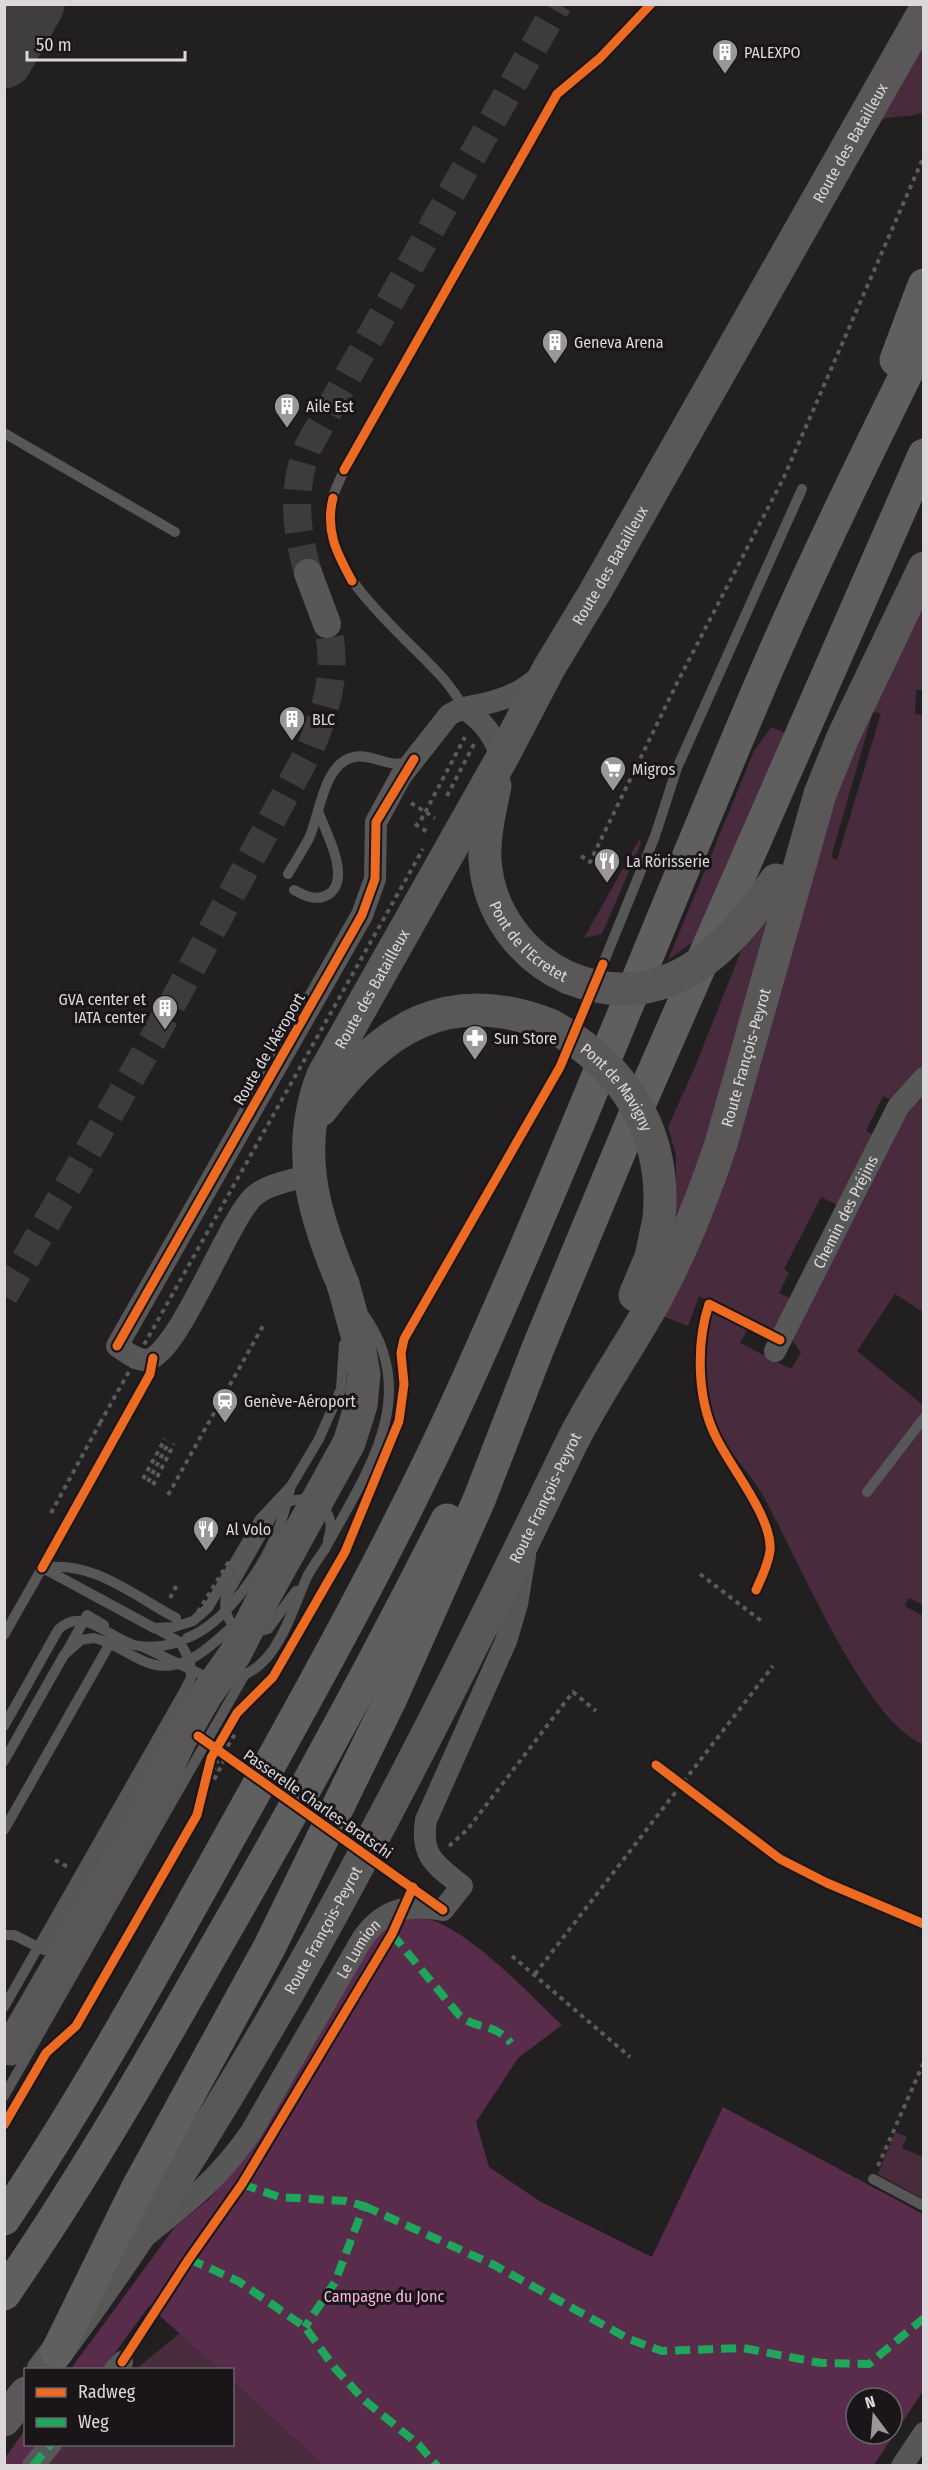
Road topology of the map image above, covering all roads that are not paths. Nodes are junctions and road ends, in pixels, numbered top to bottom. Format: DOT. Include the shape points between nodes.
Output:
graph roads {
  1 [pos="651,4"];
  2 [pos="924,12"];
  3 [pos="924,285"];
  4 [pos="924,338"];
  5 [pos="4,433"];
  6 [pos="924,455"];
  7 [pos="802,489"];
  8 [pos="846,494"];
  9 [pos="175,531"];
  10 [pos="924,568"];
  11 [pos="308,573"];
  12 [pos="320,614"];
  13 [pos="549,668"];
  14 [pos="465,708"];
  15 [pos="502,758"];
  16 [pos="414,759"];
  17 [pos="820,794"];
  18 [pos="318,810"];
  19 [pos="288,874"];
  20 [pos="294,890"];
  21 [pos="603,964"];
  22 [pos="924,1078"];
  23 [pos="311,1124"];
  24 [pos="309,1175"];
  25 [pos="343,1284"];
  26 [pos="777,1345"];
  27 [pos="538,1348"];
  28 [pos="153,1358"];
  29 [pos="590,1405"];
  30 [pos="924,1418"];
  31 [pos="291,1486"];
  32 [pos="867,1492"];
  33 [pos="78,1504"];
  34 [pos="529,1531"];
  35 [pos="62,1533"];
  36 [pos="325,1546"];
  37 [pos="42,1568"];
  38 [pos="309,1574"];
  39 [pos="264,1597"];
  40 [pos="238,1621"];
  41 [pos="179,1622"];
  42 [pos="154,1628"];
  43 [pos="116,1632"];
  44 [pos="4,1635"];
  45 [pos="184,1640"];
  46 [pos="190,1661"];
  47 [pos="240,1664"];
  48 [pos="201,1675"];
  49 [pos="4,1726"];
  50 [pos="4,1761"];
  51 [pos="4,1830"];
  52 [pos="4,1935"];
  53 [pos="4,2007"];
  54 [pos="4,2059"];
  55 [pos="4,2096"];
  56 [pos="873,2179"];
  57 [pos="924,2206"];
  58 [pos="4,2219"];
  59 [pos="130,2248"];
  60 [pos="4,2294"];
  61 [pos="50,2361"];
  62 [pos="24,2395"];
  63 [pos="4,2420"];
  64 [pos="924,2433"];
  65 [pos="50,2446"];
  66 [pos="33,2466"];
  67 [pos="902,2466"];
  1 -- 14 [label="lane" via="600,58 557,94 344,470 328,516 331,537 352,580 443,678"];
  2 -- 13 [label="main road, Route des Batailleux"];
  3 -- 8 [label="highway"];
  4 -- 8 [label="highway"];
  5 -- 9 [label="lane"];
  6 -- 27 [label="highway" via="636,1112"];
  7 -- 21 [label="lane" via="677,768 655,836"];
  8 -- 58 [label="highway" via="764,677 550,1193 460,1397 309,1695 87,2086"];
  10 -- 17 [label="main road, Route François-Peyrot"];
  11 -- 12 [label="street"];
  13 -- 14 [label="street, Route de l'Aéroport" via="526,689"];
  13 -- 15 [label="main road, Route des Batailleux"];
  14 -- 15 [label="street" via="492,734"];
  14 -- 16 [label="street, Route de l'Aéroport" via="445,718"];
  15 -- 17 [label="main road, Pont de l'Ecretet, bridge" via="485,844 490,889 503,920 517,940 542,963 590,986 626,989 656,985 686,973 726,945 776,880"];
  15 -- 23 [label="main road, Route des Batailleux" via="328,1063 317,1090"];
  16 -- 18 [label="lane" via="399,765 358,756 346,760 320,796"];
  16 -- 28 [label="street, Route de l'Aéroport" via="376,822 375,879 362,915 117,1346 139,1359"];
  17 -- 29 [label="main road, Route François-Peyrot" via="733,1105 706,1187 656,1299"];
  18 -- 19 [label="lane" via="309,838"];
  18 -- 20 [label="lane" via="339,867 339,879 334,890 323,897 314,898"];
  22 -- 26 [label="street, Chemin des Préjins" via="898,1107"];
  23 -- 24 [label="main road, Route des Batailleux"];
  23 -- 29 [label="main road, Pont de Mavigny, bridge" via="362,1060 396,1033 460,1011 515,1013 550,1025 603,1061 645,1122 657,1163 659,1219 651,1257"];
  24 -- 25 [label="main road, Route des Batailleux" via="320,1228"];
  24 -- 28 [label="street" via="269,1188 247,1204 181,1322 165,1348"];
  25 -- 31 [label="lane, bridge" via="345,1354 341,1389 319,1440"];
  25 -- 36 [label="lane, bridge" via="382,1348 388,1405 375,1456"];
  25 -- 39 [label="main road, Route des Batailleux, bridge" via="363,1361 356,1427"];
  27 -- 60 [label="highway" via="399,1616 236,1913 123,2110"];
  27 -- 61 [label="highway" via="479,1500 340,1808"];
  28 -- 33 [label="lane" via="150,1374"];
  29 -- 34 [label="main road, Route François-Peyrot"];
  30 -- 32 [label="lane"];
  31 -- 41 [label="lane" via="260,1519 235,1566 201,1616"];
  31 -- 45 [label="lane, bridge" via="278,1531 245,1588 228,1608"];
  34 -- 59 [label="main road, Route François-Peyrot" via="443,1707 347,1888 208,2128"];
  34 -- 59 [label="street, Le Lumion" via="517,1604 506,1641 426,1820 423,1842 432,1861 462,1886 442,1910 404,1907 374,1924 231,2160 202,2191"];
  35 -- 37 [label="lane"];
  36 -- 38 [label="lane"];
  36 -- 38 [label="lane" via="331,1524 318,1504 309,1498 297,1498 280,1506 228,1591 224,1606 229,1620 246,1633 268,1629"];
  37 -- 41 [label="lane, bridge" via="58,1565 85,1569"];
  37 -- 42 [label="lane, bridge"];
  37 -- 44 [label="lane"];
  38 -- 47 [label="lane" via="269,1655 258,1667"];
  39 -- 40 [label="lane"];
  39 -- 47 [label="main road, Route des Batailleux, bridge"];
  40 -- 46 [label="lane, bridge"];
  40 -- 47 [label="lane, bridge"];
  41 -- 42 [label="lane"];
  41 -- 45 [label="lane"];
  42 -- 45 [label="lane"];
  43 -- 48 [label="lane"];
  43 -- 50 [label="lane" via="87,1615"];
  43 -- 51 [label="lane"];
  45 -- 46 [label="lane, bridge"];
  45 -- 49 [label="lane, bridge" via="155,1647 134,1645 87,1622 68,1622 58,1630"];
  46 -- 50 [label="lane, bridge" via="159,1666 101,1640 81,1640 64,1654"];
  46 -- 53 [label="lane, bridge" via="191,1678 182,1695"];
  47 -- 48 [label="lane" via="230,1679"];
  47 -- 54 [label="main road, Route des Batailleux, bridge" via="198,1709 146,1814"];
  47 -- 55 [label="lane"];
  48 -- 52 [label="lane" via="44,1950 14,1935"];
  56 -- 57 [label="lane"];
  59 -- 61 [label="main road, Route François-Peyrot"];
  62 -- 63 [label="main road"];
  64 -- 67 [label="street"];
  65 -- 66 [label="street"];
}
